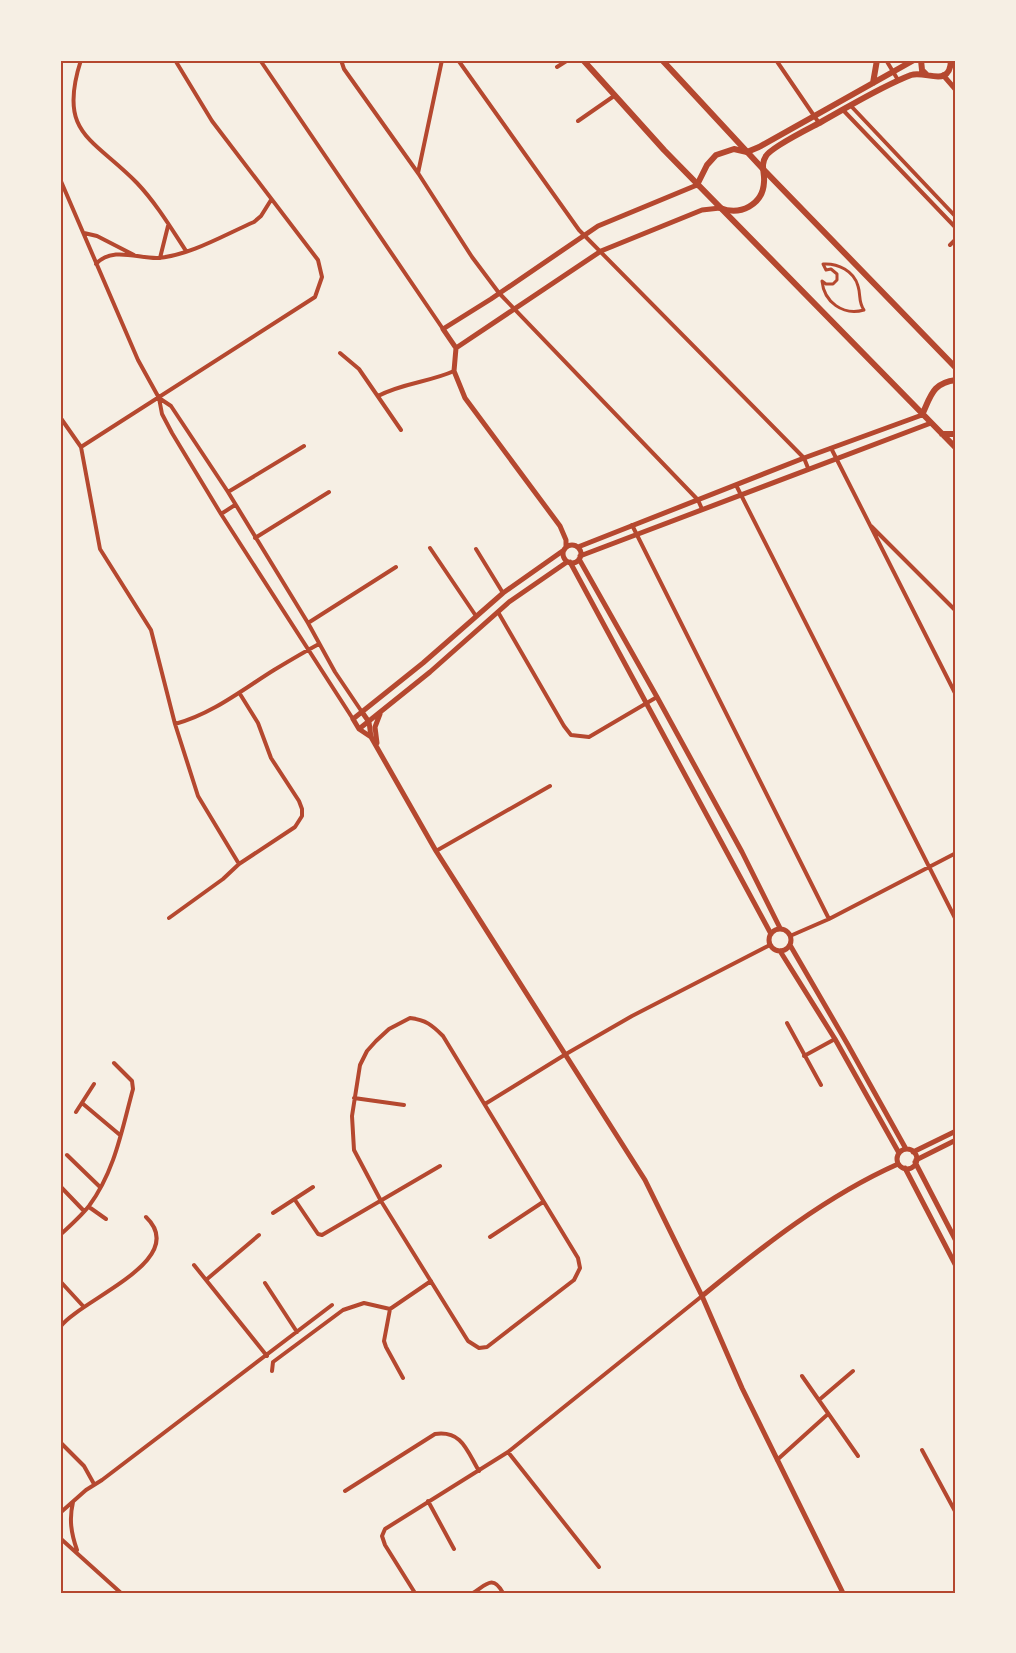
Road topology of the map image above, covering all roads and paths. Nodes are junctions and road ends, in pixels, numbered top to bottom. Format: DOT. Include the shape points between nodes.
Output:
graph roads {
  1 [pos="81,60"];
  2 [pos="175,60"];
  3 [pos="260,60"];
  4 [pos="340,60"];
  5 [pos="442,60"];
  6 [pos="458,60"];
  7 [pos="568,60"];
  8 [pos="583,60"];
  9 [pos="662,60"];
  10 [pos="776,60"];
  11 [pos="877,60"];
  12 [pos="886,60"];
  13 [pos="914,60"];
  14 [pos="921,60"];
  15 [pos="951,60"];
  16 [pos="557,67"];
  17 [pos="956,67"];
  18 [pos="894,72"];
  19 [pos="928,75"];
  20 [pos="943,75"];
  21 [pos="899,81"];
  22 [pos="873,83"];
  23 [pos="956,90"];
  24 [pos="615,96"];
  25 [pos="851,106"];
  26 [pos="843,110"];
  27 [pos="814,116"];
  28 [pos="578,121"];
  29 [pos="819,123"];
  30 [pos="747,152"];
  31 [pos="763,170"];
  32 [pos="418,173"];
  33 [pos="60,179"];
  34 [pos="698,185"];
  35 [pos="271,200"];
  36 [pos="720,208"];
  37 [pos="956,217"];
  38 [pos="168,225"];
  39 [pos="956,228"];
  40 [pos="84,233"];
  41 [pos="584,235"];
  42 [pos="956,239"];
  43 [pos="950,245"];
  44 [pos="186,251"];
  45 [pos="601,251"];
  46 [pos="135,255"];
  47 [pos="160,258"];
  48 [pos="96,264"];
  49 [pos="851,274"];
  50 [pos="499,293"];
  51 [pos="513,310"];
  52 [pos="443,329"];
  53 [pos="456,348"];
  54 [pos="340,353"];
  55 [pos="956,368"];
  56 [pos="454,370"];
  57 [pos="956,380"];
  58 [pos="378,396"];
  59 [pos="159,398"];
  60 [pos="922,415"];
  61 [pos="60,417"];
  62 [pos="931,423"];
  63 [pos="401,430"];
  64 [pos="942,434"];
  65 [pos="956,434"];
  66 [pos="304,446"];
  67 [pos="81,447"];
  68 [pos="831,448"];
  69 [pos="956,448"];
  70 [pos="804,458"];
  71 [pos="836,458"];
  72 [pos="808,468"];
  73 [pos="736,485"];
  74 [pos="228,492"];
  75 [pos="329,492"];
  76 [pos="741,495"];
  77 [pos="698,500"];
  78 [pos="235,505"];
  79 [pos="702,509"];
  80 [pos="220,514"];
  81 [pos="868,523"];
  82 [pos="632,525"];
  83 [pos="637,534"];
  84 [pos="255,538"];
  85 [pos="570,547"];
  86 [pos="430,548"];
  87 [pos="476,549"];
  88 [pos="579,558"];
  89 [pos="569,562"];
  90 [pos="396,567"];
  91 [pos="503,593"];
  92 [pos="956,611"];
  93 [pos="498,612"];
  94 [pos="476,616"];
  95 [pos="308,623"];
  96 [pos="319,644"];
  97 [pos="307,650"];
  98 [pos="240,694"];
  99 [pos="956,695"];
  100 [pos="657,697"];
  101 [pos="647,704"];
  102 [pos="382,711"];
  103 [pos="362,712"];
  104 [pos="352,719"];
  105 [pos="369,722"];
  106 [pos="175,724"];
  107 [pos="360,729"];
  108 [pos="371,737"];
  109 [pos="379,750"];
  110 [pos="550,786"];
  111 [pos="436,851"];
  112 [pos="956,853"];
  113 [pos="239,864"];
  114 [pos="929,867"];
  115 [pos="169,918"];
  116 [pos="829,919"];
  117 [pos="956,920"];
  118 [pos="780,928"];
  119 [pos="771,934"];
  120 [pos="790,936"];
  121 [pos="771,945"];
  122 [pos="790,945"];
  123 [pos="780,951"];
  124 [pos="787,1023"];
  125 [pos="835,1039"];
  126 [pos="566,1054"];
  127 [pos="804,1056"];
  128 [pos="114,1063"];
  129 [pos="94,1084"];
  130 [pos="821,1086"];
  131 [pos="354,1098"];
  132 [pos="82,1103"];
  133 [pos="485,1104"];
  134 [pos="404,1105"];
  135 [pos="76,1112"];
  136 [pos="956,1131"];
  137 [pos="120,1136"];
  138 [pos="956,1140"];
  139 [pos="906,1149"];
  140 [pos="913,1152"];
  141 [pos="899,1153"];
  142 [pos="67,1155"];
  143 [pos="925,1155"];
  144 [pos="916,1161"];
  145 [pos="898,1164"];
  146 [pos="440,1166"];
  147 [pos="905,1168"];
  148 [pos="921,1175"];
  149 [pos="60,1186"];
  150 [pos="100,1187"];
  151 [pos="313,1187"];
  152 [pos="295,1200"];
  153 [pos="381,1201"];
  154 [pos="543,1202"];
  155 [pos="88,1207"];
  156 [pos="84,1211"];
  157 [pos="273,1213"];
  158 [pos="146,1217"];
  159 [pos="106,1219"];
  160 [pos="60,1235"];
  161 [pos="259,1235"];
  162 [pos="490,1237"];
  163 [pos="956,1241"];
  164 [pos="194,1265"];
  165 [pos="956,1266"];
  166 [pos="206,1280"];
  167 [pos="60,1281"];
  168 [pos="430,1281"];
  169 [pos="265,1283"];
  170 [pos="702,1296"];
  171 [pos="332,1305"];
  172 [pos="83,1306"];
  173 [pos="390,1309"];
  174 [pos="60,1327"];
  175 [pos="297,1332"];
  176 [pos="267,1356"];
  177 [pos="272,1371"];
  178 [pos="853,1371"];
  179 [pos="802,1376"];
  180 [pos="403,1378"];
  181 [pos="819,1400"];
  182 [pos="828,1414"];
  183 [pos="60,1442"];
  184 [pos="922,1450"];
  185 [pos="508,1452"];
  186 [pos="858,1456"];
  187 [pos="777,1461"];
  188 [pos="479,1471"];
  189 [pos="93,1484"];
  190 [pos="345,1491"];
  191 [pos="73,1501"];
  192 [pos="428,1501"];
  193 [pos="60,1513"];
  194 [pos="956,1513"];
  195 [pos="60,1538"];
  196 [pos="454,1549"];
  197 [pos="78,1552"];
  198 [pos="599,1567"];
  199 [pos="121,1593"];
  200 [pos="415,1593"];
  201 [pos="473,1593"];
  202 [pos="503,1593"];
  203 [pos="843,1593"];
  1 -- 38 [label="street" via="74,82 73,104 78,122 87,138 136,183"];
  2 -- 35 [label="street" via="212,121"];
  3 -- 52 [label="street"];
  4 -- 32 [label="street"];
  5 -- 32 [label="street"];
  6 -- 41 [label="street"];
  7 -- 16 [label="street"];
  8 -- 24 [label="main road"];
  9 -- 30 [label="main road"];
  10 -- 27 [label="street"];
  11 -- 22 [label="main road"];
  12 -- 18 [label="street"];
  13 -- 18 [label="main road"];
  14 -- 19 [label="main road" via="922,70"];
  15 -- 17 [label="street"];
  15 -- 20 [label="main road"];
  18 -- 21 [label="street"];
  18 -- 22 [label="main road"];
  19 -- 20 [label="main road"];
  19 -- 21 [label="main road" via="915,74"];
  20 -- 23 [label="street"];
  21 -- 25 [label="main road"];
  22 -- 27 [label="main road"];
  24 -- 28 [label="street"];
  24 -- 34 [label="main road"];
  25 -- 26 [label="main road"];
  25 -- 37 [label="street"];
  26 -- 29 [label="main road"];
  26 -- 39 [label="street"];
  27 -- 29 [label="street"];
  27 -- 30 [label="main road"];
  29 -- 31 [label="main road" via="770,151 763,161"];
  30 -- 31 [label="main road"];
  30 -- 34 [label="main road" via="734,149 716,155"];
  31 -- 36 [label="main road" via="764,188 754,203 738,211"];
  31 -- 55 [label="main road"];
  32 -- 50 [label="street"];
  33 -- 40 [label="street"];
  34 -- 36 [label="main road"];
  34 -- 41 [label="street"];
  35 -- 44 [label="street" via="254,222"];
  35 -- 59 [label="street" via="318,260 322,277 315,297"];
  36 -- 45 [label="street" via="702,210"];
  36 -- 60 [label="main road"];
  38 -- 44 [label="street"];
  38 -- 47 [label="street"];
  40 -- 46 [label="street"];
  40 -- 48 [label="street"];
  41 -- 45 [label="street"];
  41 -- 50 [label="street"];
  42 -- 43 [label="street"];
  44 -- 47 [label="street"];
  45 -- 51 [label="street"];
  45 -- 70 [label="street"];
  46 -- 47 [label="street"];
  46 -- 48 [label="street" via="113,255"];
  48 -- 59 [label="street"];
  49 -- 49 [label="street" via="858,286 864,310 840,310 822,284 833,284 837,277 824,264 837,265"];
  50 -- 51 [label="street"];
  50 -- 52 [label="street"];
  51 -- 53 [label="street"];
  51 -- 77 [label="street"];
  52 -- 53 [label="street"];
  53 -- 56 [label="street"];
  54 -- 58 [label="street"];
  56 -- 58 [label="street"];
  56 -- 85 [label="street" via="465,398 560,526"];
  57 -- 60 [label="main road" via="946,381 932,392"];
  58 -- 63 [label="street"];
  59 -- 67 [label="street"];
  59 -- 74 [label="street" via="171,406"];
  59 -- 80 [label="street" via="162,414"];
  60 -- 62 [label="main road"];
  60 -- 68 [label="street"];
  61 -- 67 [label="street"];
  62 -- 64 [label="main road"];
  62 -- 71 [label="street"];
  64 -- 65 [label="main road"];
  64 -- 69 [label="main road"];
  66 -- 74 [label="street"];
  67 -- 106 [label="street" via="99,549 150,627"];
  68 -- 70 [label="street"];
  68 -- 71 [label="street"];
  70 -- 72 [label="street"];
  70 -- 73 [label="street"];
  71 -- 72 [label="street"];
  71 -- 81 [label="street"];
  72 -- 76 [label="street"];
  73 -- 76 [label="street"];
  73 -- 77 [label="street"];
  74 -- 78 [label="street"];
  75 -- 84 [label="street"];
  76 -- 79 [label="street"];
  76 -- 114 [label="street"];
  77 -- 79 [label="street"];
  77 -- 82 [label="street"];
  78 -- 80 [label="street"];
  78 -- 84 [label="street"];
  79 -- 83 [label="street"];
  80 -- 97 [label="street"];
  81 -- 92 [label="street"];
  81 -- 99 [label="street"];
  82 -- 83 [label="street"];
  82 -- 85 [label="street"];
  83 -- 88 [label="street"];
  83 -- 116 [label="street"];
  84 -- 95 [label="street"];
  85 -- 88 [label="street"];
  85 -- 89 [label="street" via="563,556"];
  85 -- 91 [label="street"];
  86 -- 94 [label="street"];
  87 -- 91 [label="street"];
  88 -- 89 [label="street"];
  88 -- 100 [label="street"];
  89 -- 93 [label="street"];
  89 -- 101 [label="street"];
  90 -- 95 [label="street"];
  91 -- 94 [label="street"];
  93 -- 101 [label="street" via="571,735 589,737"];
  93 -- 102 [label="street"];
  94 -- 103 [label="street"];
  95 -- 96 [label="street"];
  96 -- 97 [label="street"];
  96 -- 103 [label="street"];
  97 -- 98 [label="street"];
  97 -- 104 [label="street"];
  98 -- 106 [label="street"];
  98 -- 113 [label="street" via="258,723 271,758 299,801 302,816 295,827"];
  100 -- 101 [label="street"];
  100 -- 118 [label="street"];
  101 -- 119 [label="street"];
  102 -- 105 [label="street"];
  102 -- 109 [label="street" via="375,727"];
  103 -- 104 [label="street"];
  103 -- 105 [label="street"];
  104 -- 107 [label="street"];
  105 -- 107 [label="street"];
  105 -- 108 [label="street"];
  106 -- 113 [label="street" via="198,796"];
  107 -- 108 [label="street"];
  108 -- 109 [label="street"];
  109 -- 111 [label="street"];
  110 -- 111 [label="street"];
  111 -- 126 [label="street"];
  112 -- 114 [label="street"];
  113 -- 115 [label="street"];
  114 -- 116 [label="street"];
  114 -- 117 [label="street"];
  116 -- 120 [label="street"];
  118 -- 119 [label="street"];
  118 -- 120 [label="street"];
  119 -- 121 [label="street"];
  120 -- 122 [label="street"];
  121 -- 123 [label="street"];
  121 -- 126 [label="street"];
  122 -- 123 [label="street"];
  122 -- 139 [label="street"];
  123 -- 125 [label="street"];
  124 -- 127 [label="street"];
  125 -- 127 [label="street"];
  125 -- 141 [label="street"];
  126 -- 133 [label="street"];
  126 -- 170 [label="street" via="645,1180"];
  127 -- 130 [label="street"];
  128 -- 137 [label="street" via="132,1081 133,1089"];
  129 -- 132 [label="street"];
  131 -- 133 [label="street" via="360,1065 367,1051 389,1029 410,1018 432,1024 443,1036"];
  131 -- 134 [label="street"];
  131 -- 153 [label="street" via="354,1150"];
  132 -- 135 [label="street"];
  132 -- 137 [label="street"];
  133 -- 154 [label="street"];
  136 -- 140 [label="street"];
  137 -- 150 [label="street"];
  138 -- 143 [label="street"];
  139 -- 140 [label="street"];
  139 -- 141 [label="street"];
  140 -- 144 [label="street"];
  141 -- 145 [label="street"];
  142 -- 150 [label="street"];
  143 -- 144 [label="street"];
  143 -- 148 [label="street"];
  144 -- 147 [label="street"];
  144 -- 148 [label="street"];
  145 -- 147 [label="street"];
  145 -- 170 [label="street" via="830,1200"];
  146 -- 153 [label="street"];
  147 -- 165 [label="street"];
  148 -- 163 [label="street"];
  149 -- 156 [label="street"];
  150 -- 155 [label="street"];
  151 -- 152 [label="street"];
  152 -- 153 [label="street" via="320,1235"];
  152 -- 157 [label="street"];
  153 -- 168 [label="street"];
  154 -- 162 [label="street"];
  154 -- 168 [label="street" via="578,1258 580,1268 574,1280 493,1344 479,1348 468,1341"];
  155 -- 156 [label="street"];
  155 -- 159 [label="street"];
  156 -- 160 [label="street"];
  158 -- 172 [label="street" via="154,1224 158,1237 151,1257"];
  161 -- 166 [label="street"];
  164 -- 166 [label="street"];
  166 -- 176 [label="street"];
  167 -- 172 [label="street"];
  168 -- 173 [label="street"];
  169 -- 175 [label="street"];
  170 -- 185 [label="street"];
  170 -- 187 [label="street"];
  171 -- 175 [label="street"];
  172 -- 174 [label="street"];
  173 -- 177 [label="street" via="364,1303 343,1310 273,1362"];
  173 -- 180 [label="street" via="384,1341"];
  175 -- 176 [label="street"];
  176 -- 189 [label="street"];
  178 -- 181 [label="street"];
  179 -- 181 [label="street"];
  181 -- 182 [label="street"];
  182 -- 186 [label="street"];
  182 -- 187 [label="street"];
  183 -- 189 [label="street" via="84,1466"];
  184 -- 194 [label="street"];
  185 -- 188 [label="street"];
  185 -- 198 [label="street"];
  187 -- 203 [label="street"];
  188 -- 190 [label="street" via="461,1441 446,1432 435,1434"];
  188 -- 192 [label="street"];
  189 -- 191 [label="street"];
  191 -- 193 [label="street"];
  191 -- 197 [label="street" via="70,1525"];
  192 -- 196 [label="street"];
  192 -- 200 [label="street" via="391,1524 382,1536"];
  195 -- 197 [label="street"];
  197 -- 199 [label="street"];
  201 -- 202 [label="street" via="490,1582 499,1585"];
}
